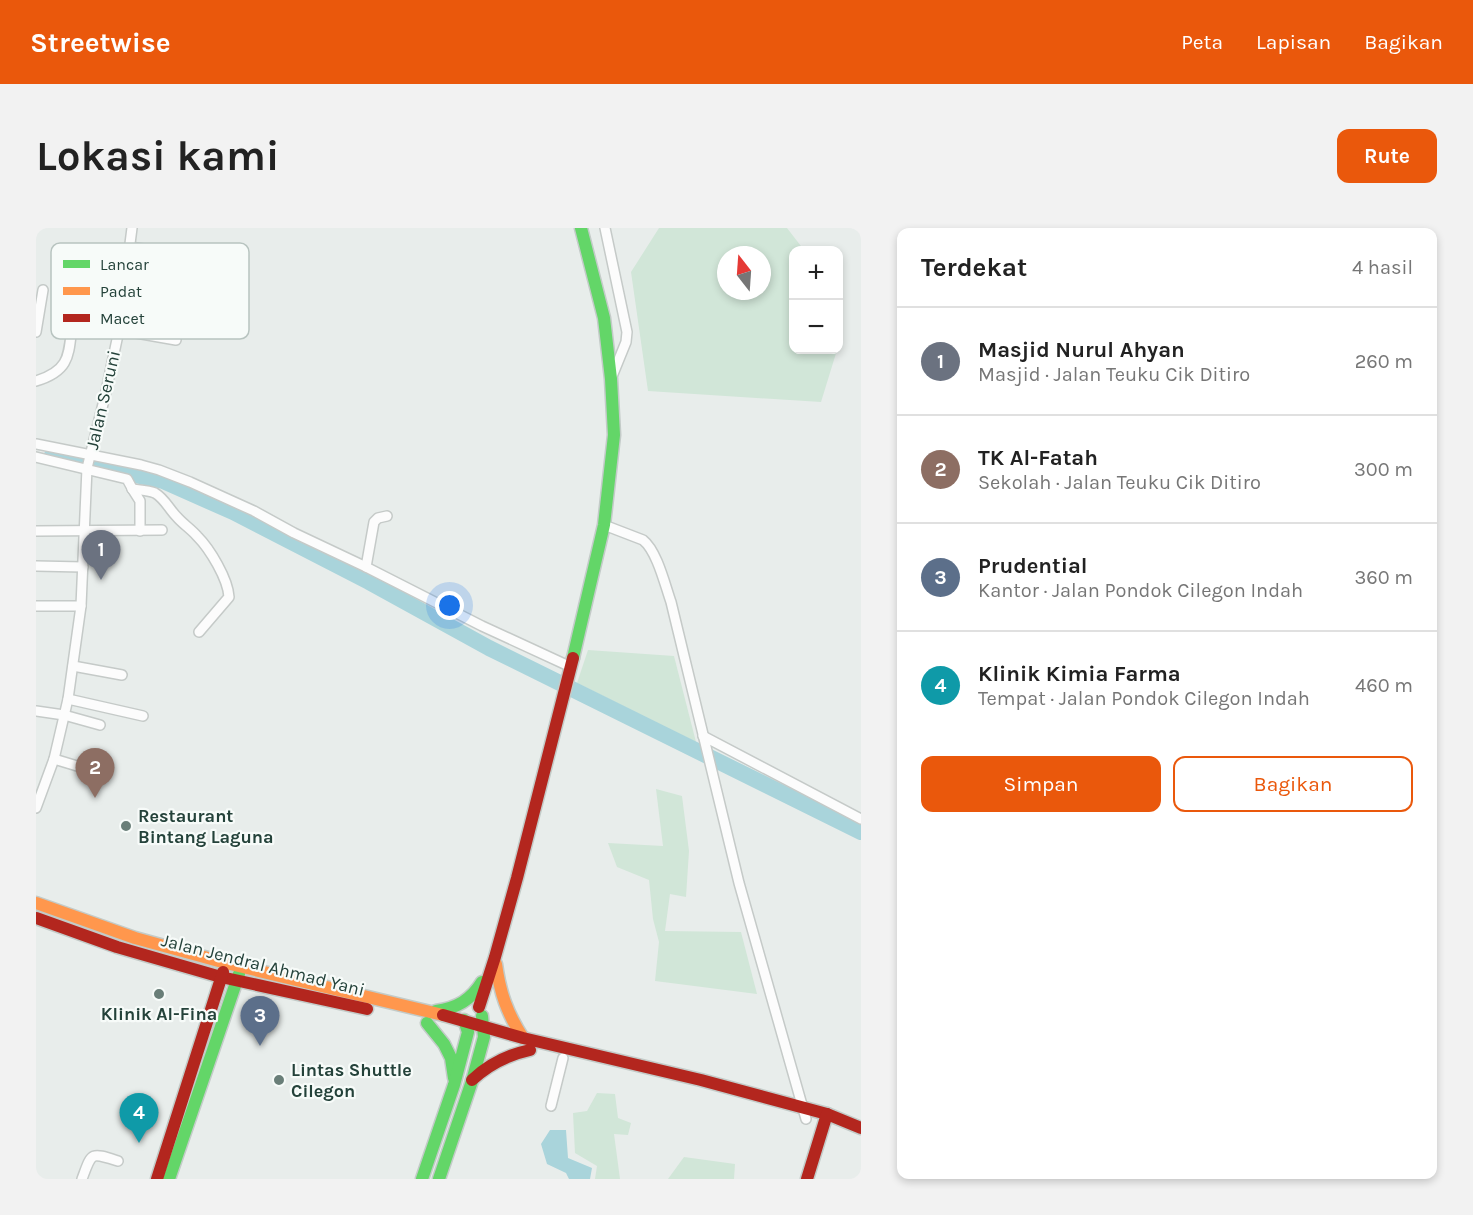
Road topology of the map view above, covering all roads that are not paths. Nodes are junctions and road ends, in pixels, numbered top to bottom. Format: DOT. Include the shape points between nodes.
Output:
graph roads {
  1 [pos="132,228"];
  2 [pos="581,228"];
  3 [pos="605,228"];
  4 [pos="130,243"];
  5 [pos="43,290"];
  6 [pos="36,332"];
  7 [pos="70,339"];
  8 [pos="117,339"];
  9 [pos="170,339"];
  10 [pos="176,340"];
  11 [pos="611,379"];
  12 [pos="36,381"];
  13 [pos="36,444"];
  14 [pos="36,457"];
  15 [pos="89,462"];
  16 [pos="132,489"];
  17 [pos="387,516"];
  18 [pos="604,525"];
  19 [pos="162,530"];
  20 [pos="36,531"];
  21 [pos="83,531"];
  22 [pos="140,531"];
  23 [pos="36,566"];
  24 [pos="83,567"];
  25 [pos="366,567"];
  26 [pos="36,606"];
  27 [pos="81,606"];
  28 [pos="199,632"];
  29 [pos="73,666"];
  30 [pos="570,668"];
  31 [pos="122,675"];
  32 [pos="68,699"];
  33 [pos="36,711"];
  34 [pos="64,716"];
  35 [pos="143,716"];
  36 [pos="100,725"];
  37 [pos="704,739"];
  38 [pos="54,759"];
  39 [pos="87,769"];
  40 [pos="36,808"];
  41 [pos="861,819"];
  42 [pos="36,903"];
  43 [pos="36,918"];
  44 [pos="495,959"];
  45 [pos="226,963"];
  46 [pos="241,967"];
  47 [pos="221,977"];
  48 [pos="237,981"];
  49 [pos="479,1007"];
  50 [pos="398,1010"];
  51 [pos="428,1017"];
  52 [pos="466,1026"];
  53 [pos="483,1031"];
  54 [pos="523,1038"];
  55 [pos="530,1050"];
  56 [pos="563,1058"];
  57 [pos="471,1081"];
  58 [pos="454,1085"];
  59 [pos="551,1106"];
  60 [pos="804,1113"];
  61 [pos="825,1119"];
  62 [pos="861,1128"];
  63 [pos="861,1137"];
  64 [pos="118,1161"];
  65 [pos="82,1179"];
  66 [pos="157,1179"];
  67 [pos="168,1179"];
  68 [pos="422,1179"];
  69 [pos="439,1179"];
  70 [pos="807,1179"];
  1 -- 4 [label="street, Jalan Seruni"];
  2 -- 11 [label="main road" via="604,318"];
  3 -- 11 [label="street" via="627,332"];
  5 -- 6 [label="street"];
  7 -- 12 [label="street" via="66,362"];
  8 -- 15 [label="street, Jalan Seruni"];
  9 -- 10 [label="street"];
  11 -- 18 [label="main road" via="614,435"];
  13 -- 15 [label="street"];
  14 -- 15 [label="street"];
  15 -- 16 [label="street" via="127,479"];
  15 -- 21 [label="street, Jalan Seruni"];
  15 -- 25 [label="street" via="159,470 223,496"];
  16 -- 22 [label="street" via="140,501"];
  16 -- 28 [label="street" via="155,493 165,502 198,536 224,577 229,597"];
  17 -- 25 [label="street" via="374,522"];
  18 -- 30 [label="main road"];
  18 -- 37 [label="street" via="647,542 658,563"];
  19 -- 22 [label="street"];
  20 -- 21 [label="street"];
  21 -- 22 [label="street"];
  21 -- 24 [label="street, Jalan Seruni"];
  23 -- 24 [label="street"];
  24 -- 27 [label="street, Jalan Seruni"];
  25 -- 30 [label="street"];
  26 -- 27 [label="street"];
  27 -- 29 [label="street, Jalan Seruni"];
  29 -- 31 [label="street"];
  29 -- 32 [label="street, Jalan Seruni"];
  30 -- 44 [label="main road"];
  32 -- 34 [label="street, Jalan Seruni"];
  32 -- 35 [label="street"];
  33 -- 34 [label="street"];
  34 -- 36 [label="street"];
  34 -- 38 [label="street, Jalan Seruni"];
  37 -- 41 [label="street"];
  37 -- 60 [label="street" via="745,904"];
  38 -- 39 [label="street"];
  38 -- 40 [label="street, Jalan Seruni"];
  42 -- 45 [label="main road, Jalan Jendral Ahmad Yani" via="135,938"];
  43 -- 47 [label="main road, Jalan Jendral Ahmad Yani" via="117,947"];
  44 -- 49 [label="main road"];
  44 -- 51 [label="main road" via="469,999"];
  44 -- 54 [label="main road" via="505,1009"];
  45 -- 46 [label="main road, Jalan Jendral Ahmad Yani"];
  45 -- 47 [label="main road"];
  46 -- 48 [label="main road"];
  46 -- 50 [label="main road, Jalan Jendral Ahmad Yani"];
  47 -- 48 [label="main road, Jalan Jendral Ahmad Yani"];
  47 -- 66 [label="main road"];
  48 -- 50 [label="main road, Jalan Jendral Ahmad Yani"];
  48 -- 67 [label="main road"];
  49 -- 52 [label="main road"];
  49 -- 53 [label="main road"];
  50 -- 51 [label="main road, Jalan Jendral Ahmad Yani"];
  51 -- 52 [label="main road, Jalan Jendral Ahmad Yani"];
  51 -- 58 [label="main road" via="451,1058"];
  52 -- 53 [label="main road, Jalan Jendral Ahmad Yani"];
  52 -- 58 [label="main road"];
  53 -- 54 [label="main road"];
  53 -- 55 [label="main road"];
  53 -- 57 [label="main road"];
  54 -- 60 [label="main road" via="618,1060"];
  55 -- 56 [label="main road"];
  55 -- 57 [label="main road" via="496,1061"];
  56 -- 59 [label="street"];
  56 -- 60 [label="main road"];
  57 -- 69 [label="main road"];
  58 -- 68 [label="main road"];
  60 -- 61 [label="main road"];
  61 -- 62 [label="main road"];
  61 -- 63 [label="main road"];
  61 -- 70 [label="main road"];
  64 -- 65 [label="street" via="93,1156"];
}
